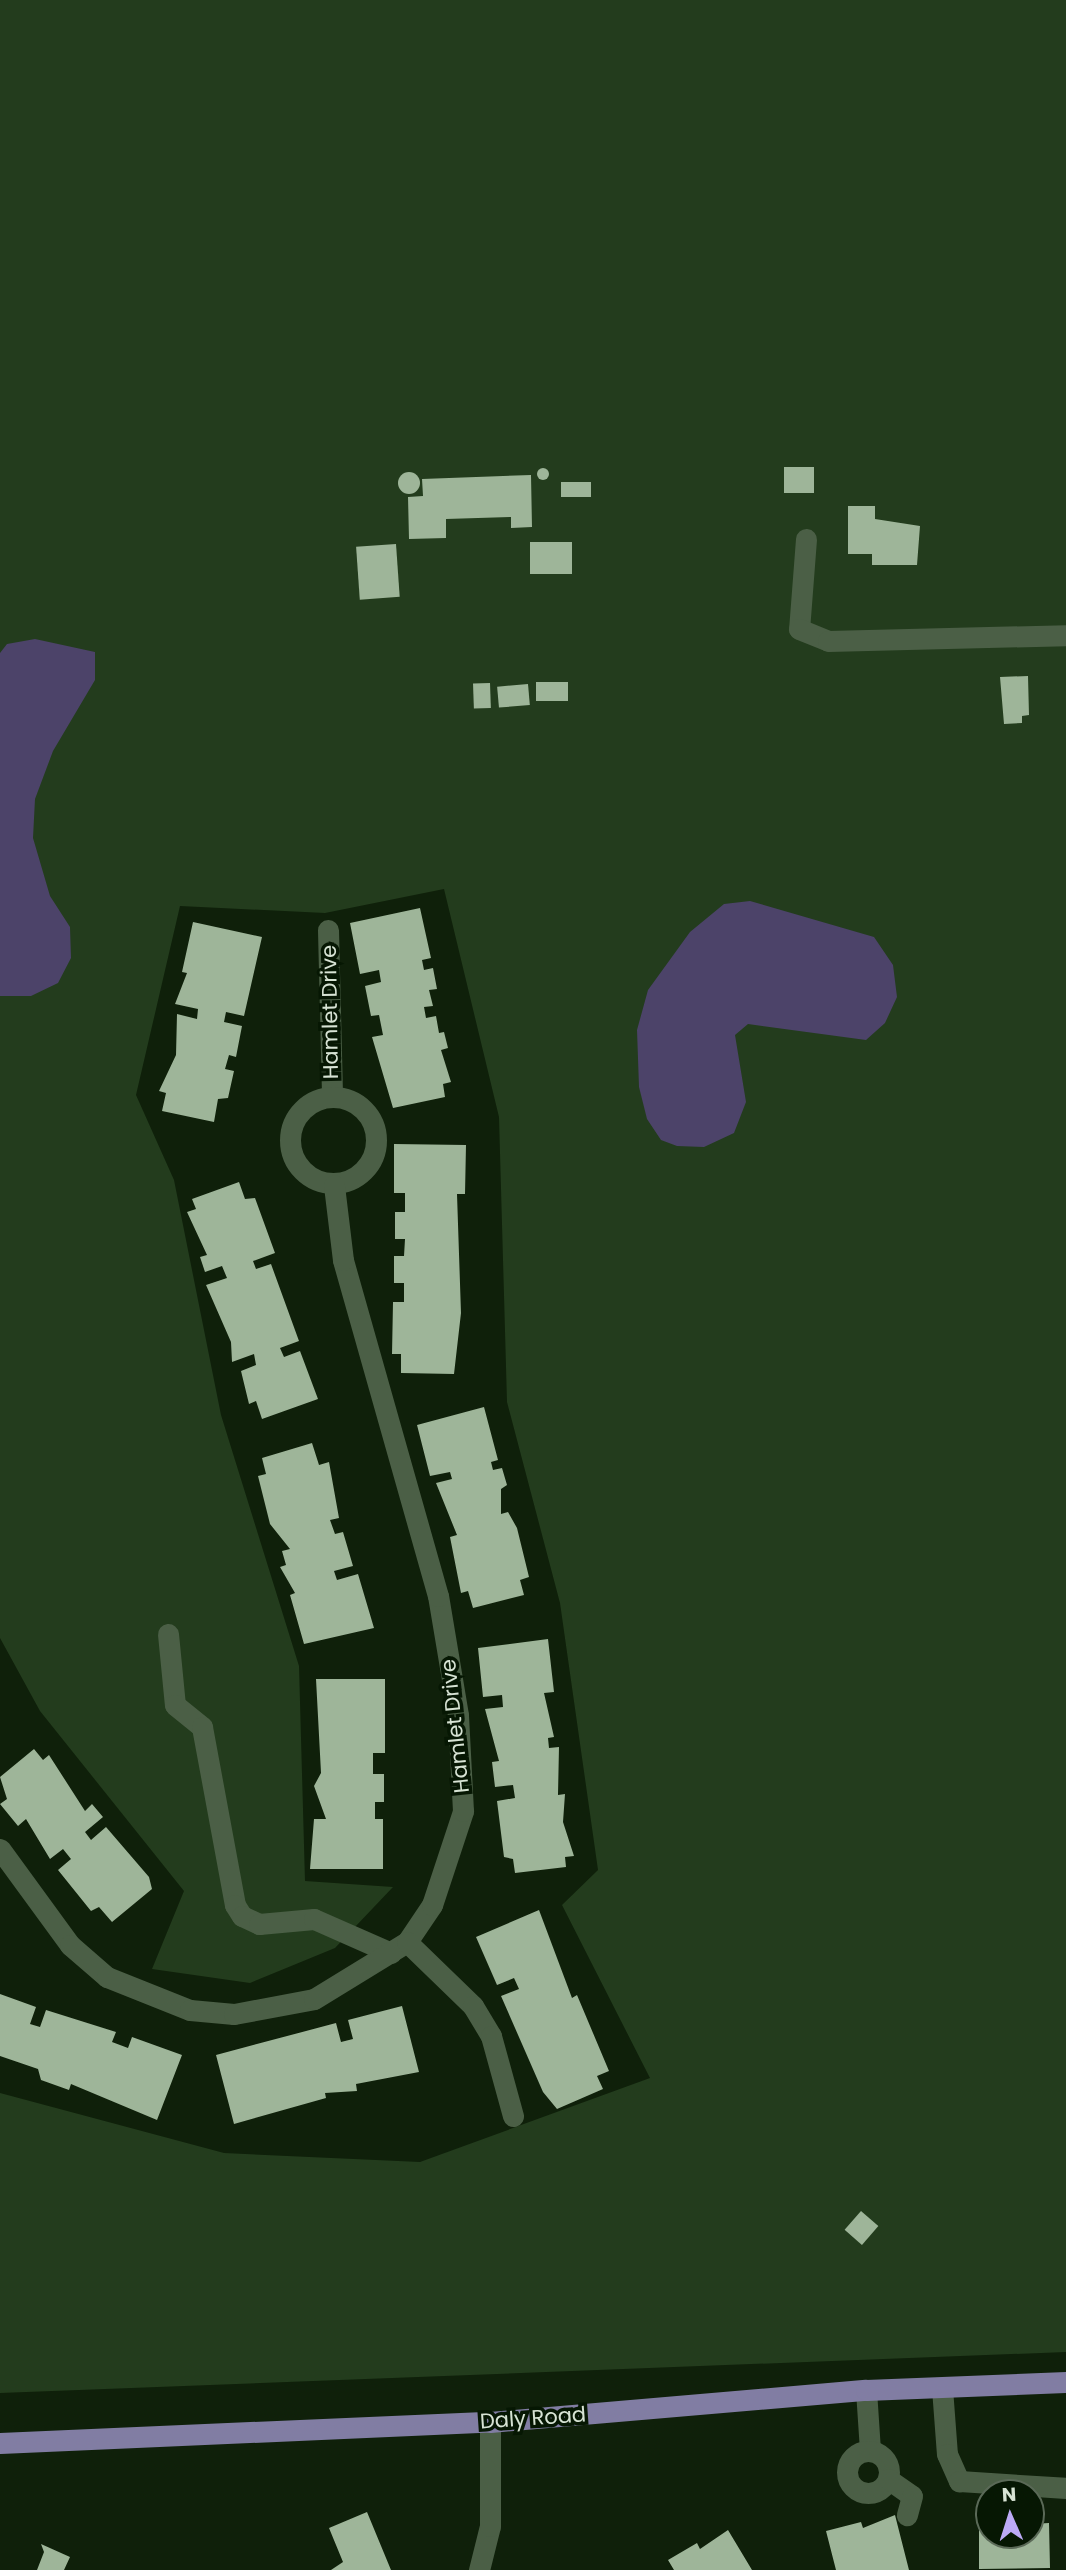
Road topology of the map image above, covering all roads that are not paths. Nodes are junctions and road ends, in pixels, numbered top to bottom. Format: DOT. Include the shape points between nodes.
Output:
graph roads {
  1 [pos="806,539"];
  2 [pos="1066,635"];
  3 [pos="328,930"];
  4 [pos="332,1095"];
  5 [pos="334,1186"];
  6 [pos="168,1634"];
  7 [pos="0,1849"];
  8 [pos="399,1948"];
  9 [pos="513,2116"];
  10 [pos="1066,2382"];
  11 [pos="942,2388"];
  12 [pos="866,2390"];
  13 [pos="490,2422"];
  14 [pos="0,2443"];
  15 [pos="870,2451"];
  16 [pos="888,2479"];
  17 [pos="1066,2488"];
  18 [pos="907,2515"];
  19 [pos="479,2570"];
  1 -- 2 [label="street" via="799,629 828,641"];
  3 -- 4 [label="street, Hamlet Drive"];
  4 -- 5 [label="street, Hamlet Drive" via="300,1111 291,1142 301,1171"];
  4 -- 5 [label="street, Hamlet Drive" via="358,1104 376,1139 372,1159 357,1176"];
  5 -- 8 [label="street, Hamlet Drive" via="343,1261 438,1596 464,1761 463,1811 452,1857 432,1905"];
  6 -- 8 [label="street" via="175,1704 202,1727 242,1916 259,1924 314,1919"];
  7 -- 8 [label="street, Hamlet Drive" via="70,1945 107,1977 190,2010 234,2014 314,1999"];
  8 -- 9 [label="street" via="473,2006 491,2036"];
  10 -- 11 [label="main road, Daly Road"];
  11 -- 12 [label="main road, Daly Road"];
  11 -- 17 [label="street" via="947,2454 960,2481"];
  12 -- 13 [label="main road, Daly Road"];
  12 -- 15 [label="street"];
  13 -- 14 [label="main road, Daly Road"];
  13 -- 19 [label="street" via="490,2526"];
  15 -- 16 [label="street" via="886,2462"];
  15 -- 16 [label="street" via="848,2466 852,2486 871,2493"];
  16 -- 18 [label="street" via="912,2496"];
}
